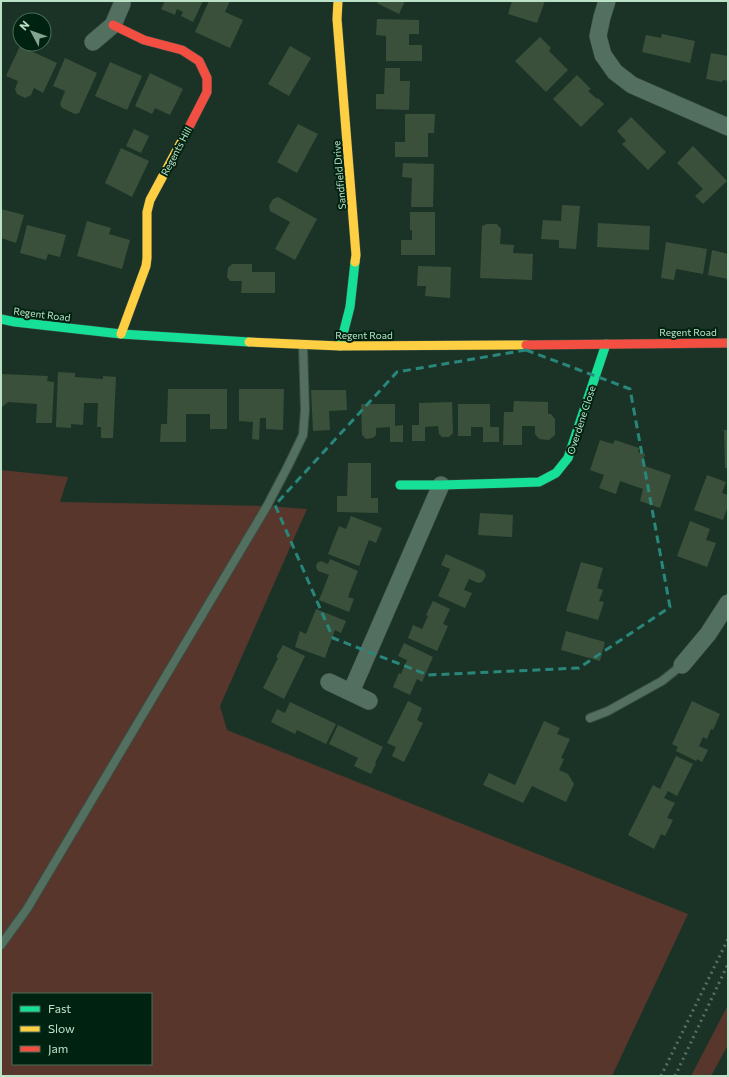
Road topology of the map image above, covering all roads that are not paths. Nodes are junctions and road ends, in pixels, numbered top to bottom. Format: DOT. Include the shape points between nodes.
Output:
graph roads {
  1 [pos="338,1"];
  2 [pos="607,1"];
  3 [pos="122,4"];
  4 [pos="112,25"];
  5 [pos="92,42"];
  6 [pos="728,127"];
  7 [pos="1,320"];
  8 [pos="121,334"];
  9 [pos="728,343"];
  10 [pos="606,344"];
  11 [pos="303,345"];
  12 [pos="340,346"];
  13 [pos="400,485"];
  14 [pos="441,485"];
  15 [pos="728,603"];
  16 [pos="682,665"];
  17 [pos="329,682"];
  18 [pos="351,692"];
  19 [pos="369,701"];
  20 [pos="590,718"];
  21 [pos="1,945"];
  1 -- 12 [label="street, Sandfield Drive" via="337,19 356,255 350,307"];
  2 -- 6 [label="street" via="598,36 604,55 615,72 632,85"];
  3 -- 4 [label="street"];
  4 -- 5 [label="street"];
  4 -- 8 [label="street, Regents Hill" via="144,40 182,50 199,61 207,78 207,92 150,200 147,212 146,266"];
  7 -- 8 [label="street, Regent Road"];
  8 -- 11 [label="street, Regent Road"];
  9 -- 10 [label="street, Regent Road"];
  10 -- 12 [label="street, Regent Road"];
  10 -- 14 [label="street, Overdene Close" via="568,458 556,473 539,482"];
  11 -- 12 [label="street, Regent Road"];
  11 -- 21 [label="lane" via="303,434 288,466 263,513 35,895"];
  13 -- 14 [label="street, Overdene Close"];
  14 -- 18 [label="street"];
  15 -- 16 [label="street" via="708,634"];
  16 -- 20 [label="lane" via="662,681 608,711"];
  17 -- 18 [label="street"];
  18 -- 19 [label="street"];
}
